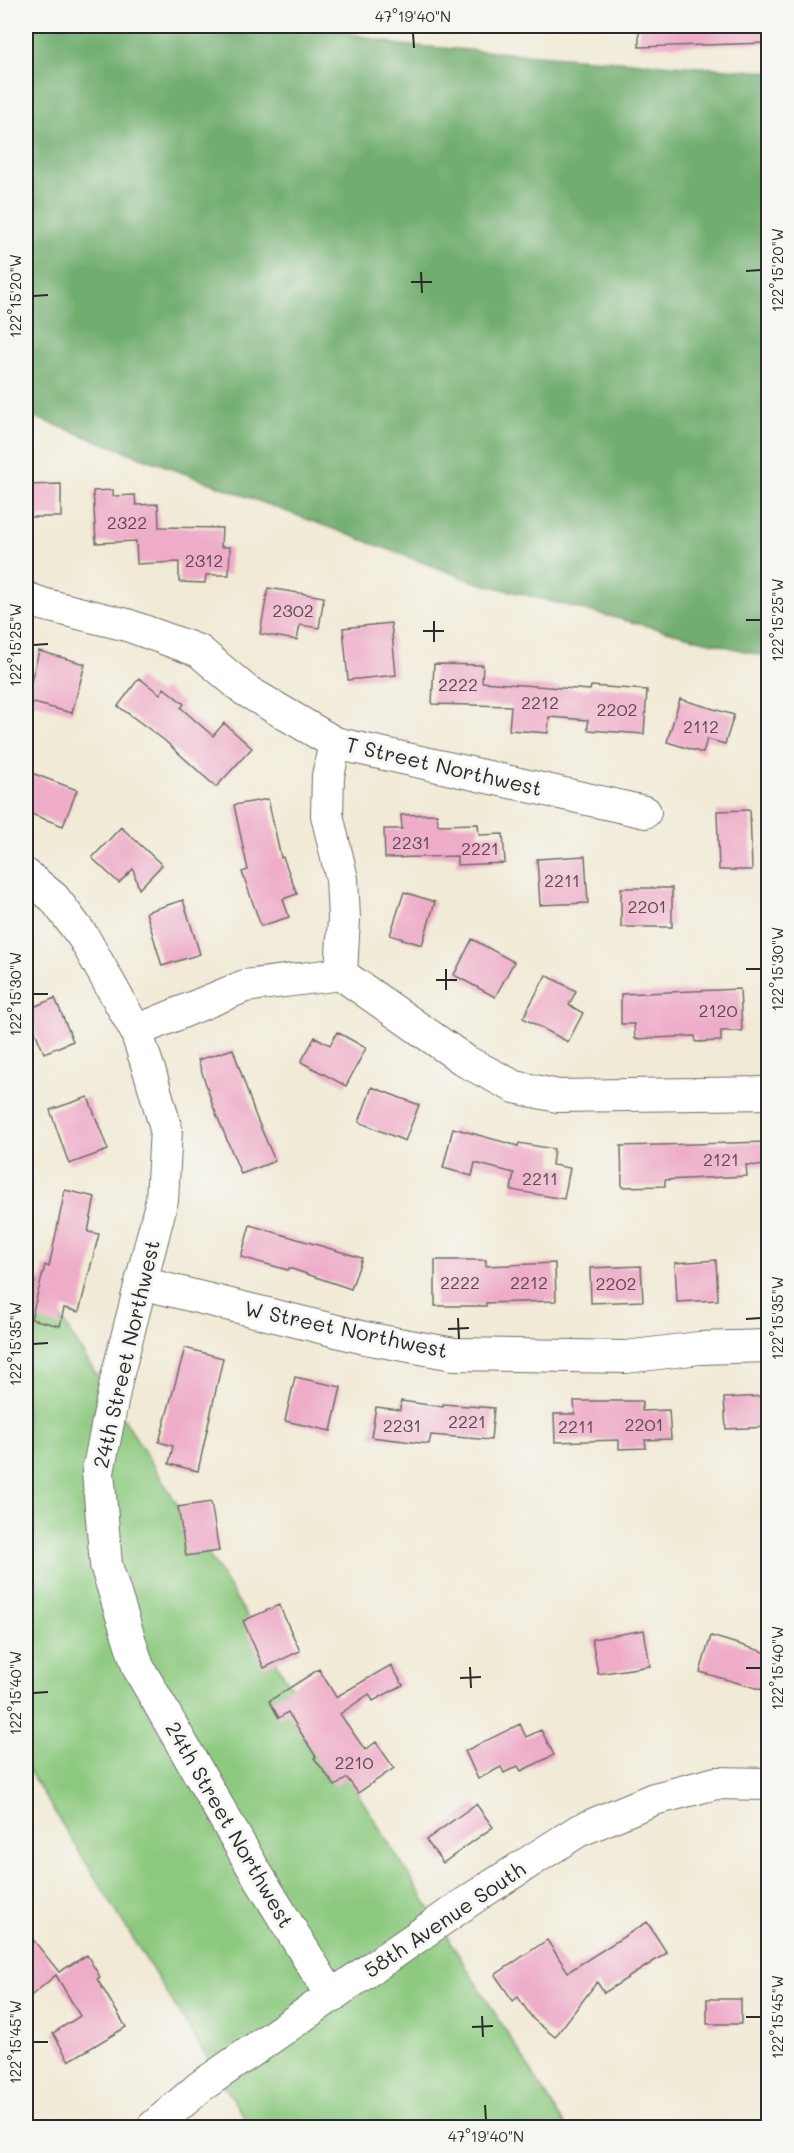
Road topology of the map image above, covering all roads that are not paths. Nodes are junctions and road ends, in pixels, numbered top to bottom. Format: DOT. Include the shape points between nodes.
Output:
graph roads {
  1 [pos="26,598"];
  2 [pos="335,743"];
  3 [pos="645,812"];
  4 [pos="26,875"];
  5 [pos="341,974"];
  6 [pos="136,1031"];
  7 [pos="768,1094"];
  8 [pos="141,1283"];
  9 [pos="768,1346"];
  10 [pos="768,1784"];
  11 [pos="332,1997"];
  12 [pos="152,2127"];
  1 -- 2 [label="street, T Street Northwest" via="127,625 199,651 245,690"];
  2 -- 3 [label="street, T Street Northwest"];
  2 -- 5 [label="street" via="328,776 327,815 342,879"];
  4 -- 6 [label="street, 24th Street Northwest" via="54,898 84,938"];
  5 -- 6 [label="street" via="245,986"];
  5 -- 7 [label="street" via="467,1062 515,1087 558,1096"];
  6 -- 8 [label="street, 24th Street Northwest" via="166,1129 162,1200"];
  8 -- 9 [label="street, W Street Northwest" via="365,1338 454,1354 626,1357 699,1348"];
  8 -- 11 [label="street, 24th Street Northwest" via="98,1472 106,1565 138,1667"];
  10 -- 11 [label="street, 58th Avenue South" via="716,1783 664,1796 578,1831 476,1896"];
  11 -- 12 [label="street, 58th Avenue South" via="201,2086"];
}
